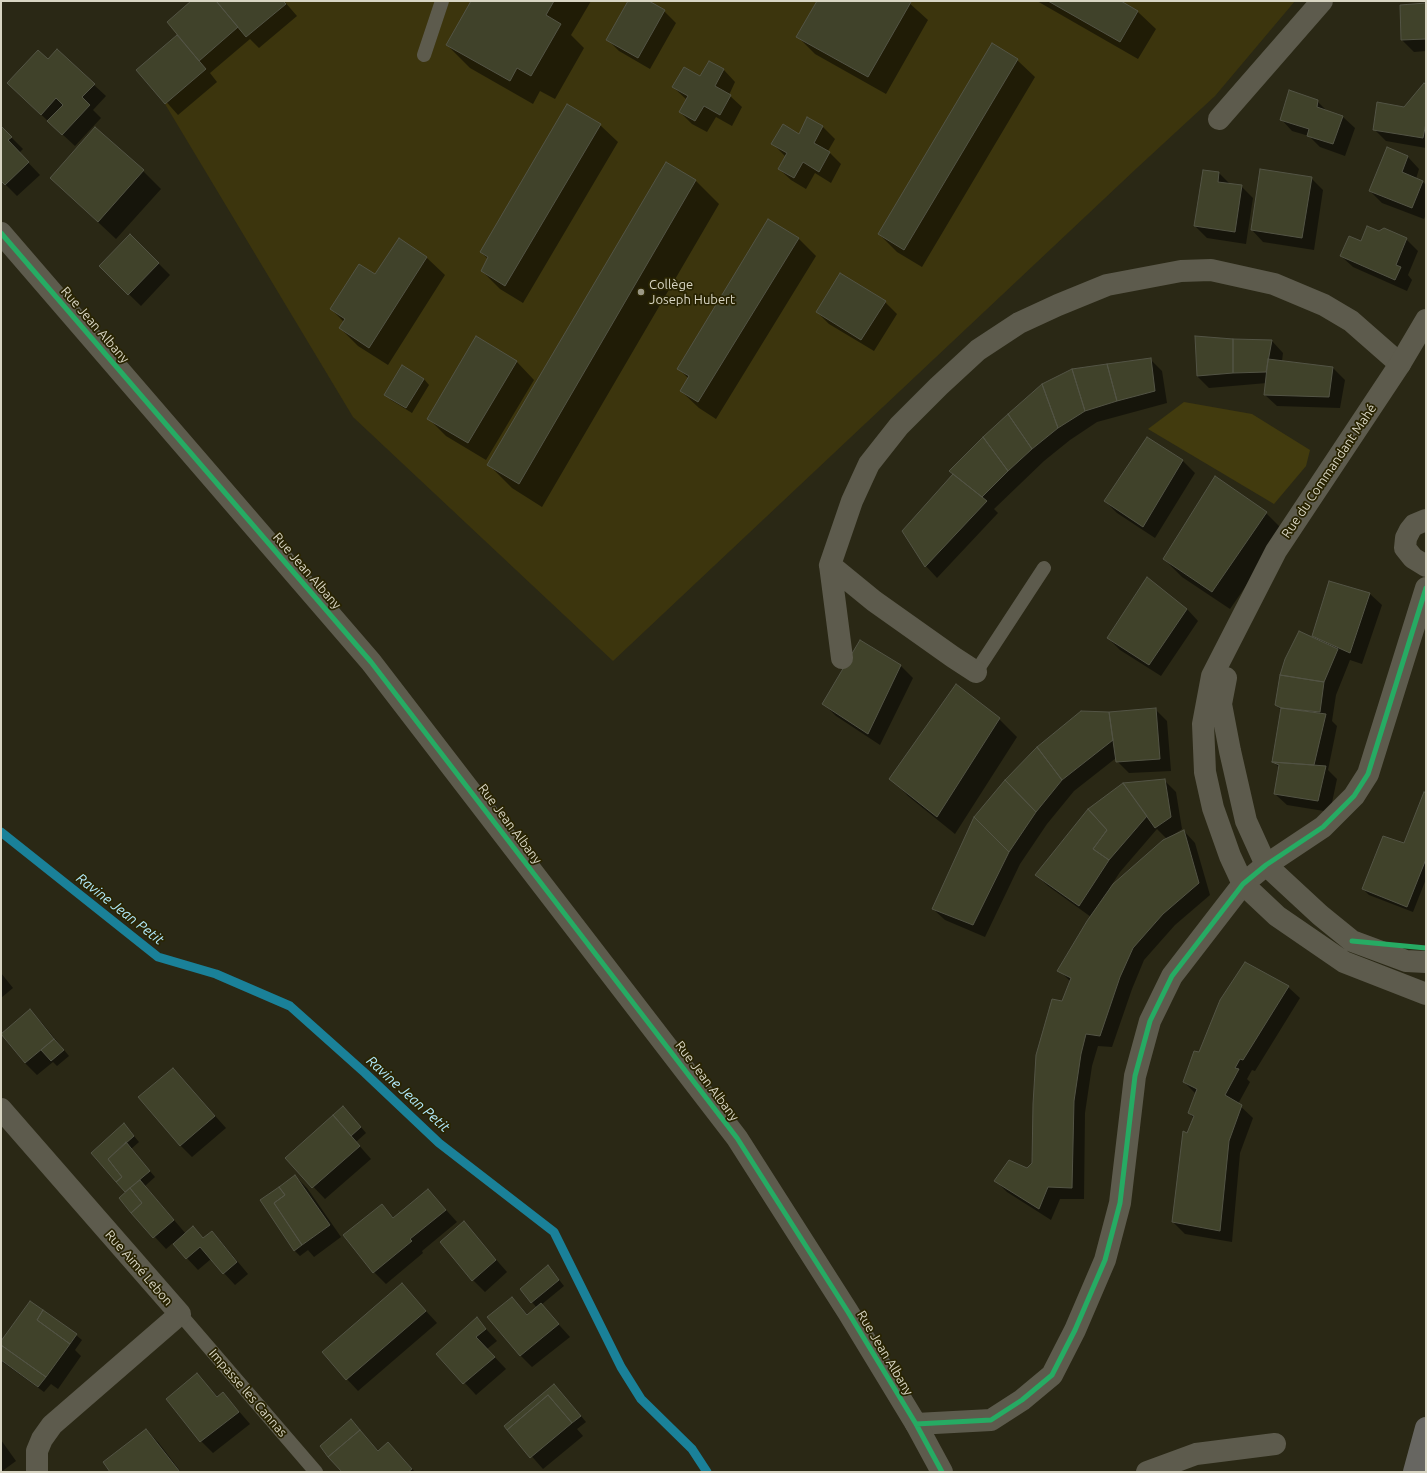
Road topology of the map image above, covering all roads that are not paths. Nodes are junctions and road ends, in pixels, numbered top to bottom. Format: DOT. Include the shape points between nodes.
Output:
graph roads {
  1 [pos="442,1"];
  2 [pos="1322,1"];
  3 [pos="424,55"];
  4 [pos="1219,118"];
  5 [pos="1,233"];
  6 [pos="1426,320"];
  7 [pos="1400,364"];
  8 [pos="1426,520"];
  9 [pos="830,565"];
  10 [pos="1426,566"];
  11 [pos="1044,568"];
  12 [pos="1426,588"];
  13 [pos="1238,626"];
  14 [pos="842,658"];
  15 [pos="976,672"];
  16 [pos="1266,865"];
  17 [pos="1243,884"];
  18 [pos="1426,962"];
  19 [pos="1426,994"];
  20 [pos="1,1109"];
  21 [pos="180,1314"];
  22 [pos="916,1424"];
  23 [pos="1426,1428"];
  24 [pos="1275,1444"];
  25 [pos="37,1472"];
  26 [pos="316,1472"];
  27 [pos="942,1472"];
  28 [pos="1148,1472"];
  29 [pos="1414,1472"];
  1 -- 3 [label="lane"];
  2 -- 4 [label="street"];
  5 -- 22 [label="street, Rue Jean Albany" via="366,656 405,706 736,1138 848,1312"];
  6 -- 7 [label="street, Rue du Commandant Mahé"];
  7 -- 9 [label="street" via="1352,321 1324,305 1274,284 1212,270 1181,271 1107,286 1019,323 978,350 899,426 869,464 852,501"];
  7 -- 13 [label="street, Rue du Commandant Mahé" via="1276,551"];
  8 -- 10 [label="street" via="1414,525 1410,530 1405,548 1413,558"];
  9 -- 14 [label="street"];
  9 -- 15 [label="street" via="874,601"];
  11 -- 15 [label="lane"];
  12 -- 16 [label="street" via="1368,774 1354,796 1323,827"];
  13 -- 16 [label="street, Rue du Commandant Mahé" via="1220,704 1246,821"];
  13 -- 17 [label="street, Rue du Commandant Mahé" via="1212,676 1203,724 1205,772 1230,856"];
  16 -- 17 [label="street"];
  16 -- 18 [label="street, Rue du Commandant Mahé" via="1352,941 1406,961"];
  17 -- 19 [label="street, Rue du Commandant Mahé" via="1277,916 1344,962"];
  17 -- 22 [label="street" via="1172,976 1150,1021 1135,1076 1120,1203 1105,1260 1075,1330 1052,1375 992,1420"];
  20 -- 21 [label="street, Rue Aimé Lebon"];
  21 -- 25 [label="street, Rue Aimé Lebon" via="52,1425 37,1451"];
  21 -- 26 [label="lane, Impasse les Cannas"];
  22 -- 27 [label="street, Rue Jean Albany"];
  23 -- 29 [label="main road"];
  24 -- 28 [label="street" via="1196,1454"];
}
